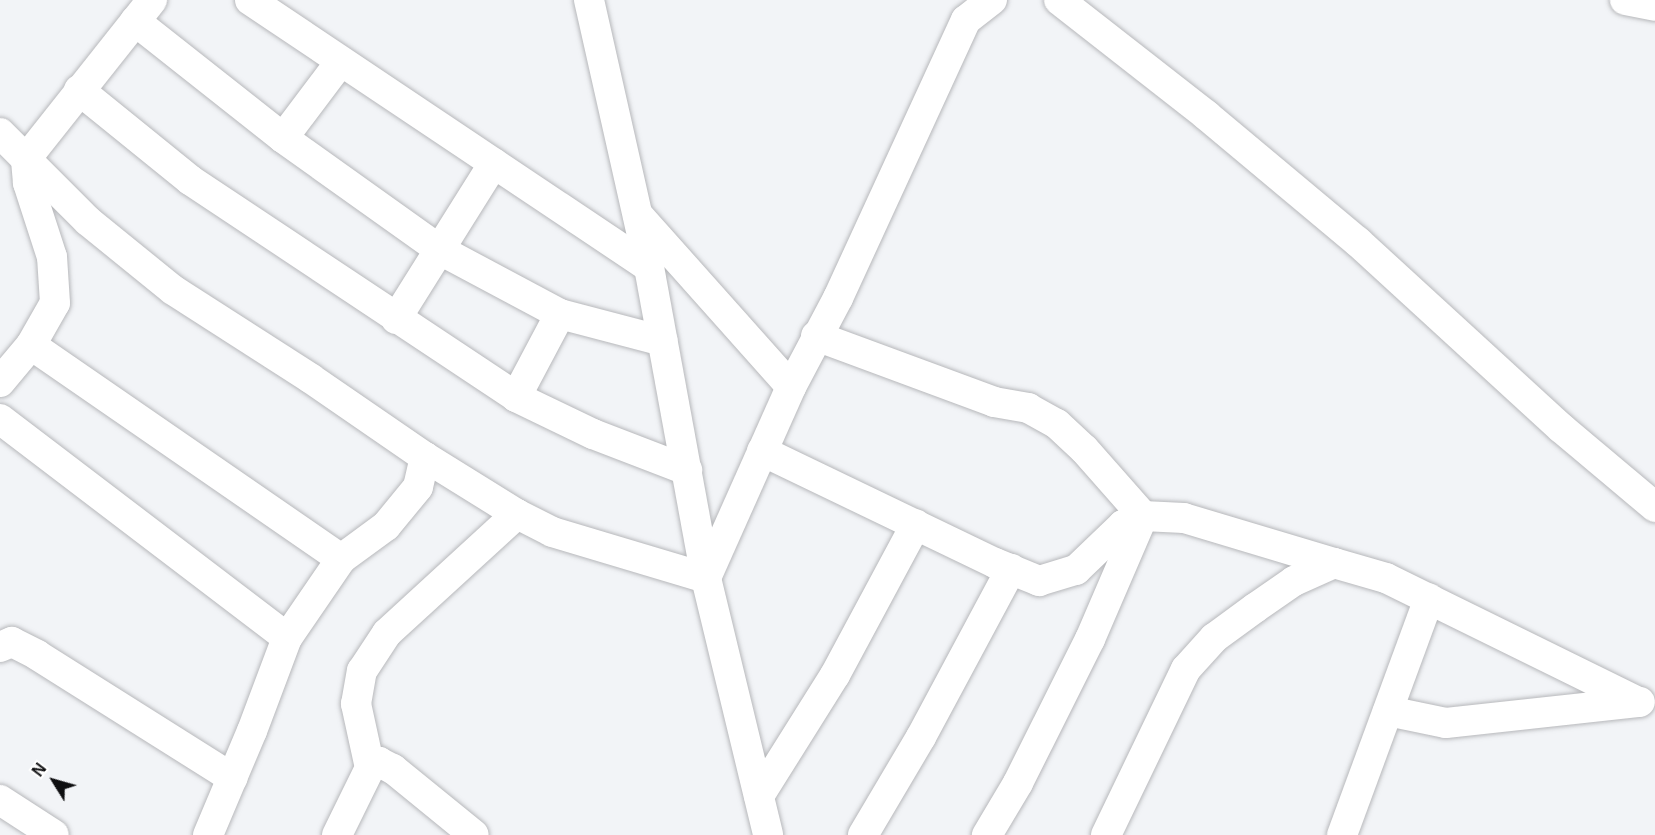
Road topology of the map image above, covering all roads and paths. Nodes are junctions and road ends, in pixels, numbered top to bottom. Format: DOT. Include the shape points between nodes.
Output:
graph roads {
  1 [pos="250,0"];
  2 [pos="590,0"];
  3 [pos="992,0"];
  4 [pos="1059,0"];
  5 [pos="1625,0"];
  6 [pos="1655,6"];
  7 [pos="143,11"];
  8 [pos="341,60"];
  9 [pos="79,90"];
  10 [pos="0,133"];
  11 [pos="282,138"];
  12 [pos="26,159"];
  13 [pos="494,163"];
  14 [pos="636,213"];
  15 [pos="440,250"];
  16 [pos="649,267"];
  17 [pos="560,314"];
  18 [pos="396,319"];
  19 [pos="816,336"];
  20 [pos="663,341"];
  21 [pos="32,345"];
  22 [pos="0,382"];
  23 [pos="791,387"];
  24 [pos="516,397"];
  25 [pos="2,426"];
  26 [pos="762,451"];
  27 [pos="425,457"];
  28 [pos="687,470"];
  29 [pos="1655,507"];
  30 [pos="517,514"];
  31 [pos="1143,516"];
  32 [pos="916,524"];
  33 [pos="341,559"];
  34 [pos="1334,563"];
  35 [pos="1011,569"];
  36 [pos="706,578"];
  37 [pos="1429,598"];
  38 [pos="287,638"];
  39 [pos="0,647"];
  40 [pos="1646,701"];
  41 [pos="1388,711"];
  42 [pos="370,768"];
  43 [pos="232,778"];
  44 [pos="759,796"];
  45 [pos="0,800"];
  46 [pos="466,832"];
  47 [pos="49,834"];
  48 [pos="208,835"];
  49 [pos="337,835"];
  50 [pos="768,835"];
  51 [pos="863,835"];
  52 [pos="987,835"];
  53 [pos="1106,835"];
  54 [pos="1342,835"];
  1 -- 8 [label="street"];
  2 -- 14 [label="street"];
  3 -- 19 [label="street" via="966,20 868,235"];
  4 -- 29 [label="street" via="1206,115 1358,243 1561,428"];
  5 -- 6 [label="street"];
  7 -- 9 [label="street"];
  7 -- 11 [label="street"];
  8 -- 11 [label="street"];
  8 -- 13 [label="street"];
  9 -- 12 [label="street"];
  9 -- 18 [label="street" via="190,180"];
  10 -- 12 [label="street"];
  11 -- 15 [label="street"];
  12 -- 21 [label="street" via="28,183 52,257 55,303"];
  12 -- 27 [label="street" via="88,221 173,290"];
  13 -- 15 [label="street"];
  13 -- 16 [label="street"];
  14 -- 16 [label="street"];
  14 -- 23 [label="street"];
  15 -- 17 [label="street"];
  15 -- 18 [label="street"];
  16 -- 20 [label="street"];
  17 -- 20 [label="street"];
  17 -- 24 [label="street"];
  18 -- 24 [label="street"];
  19 -- 23 [label="street"];
  19 -- 31 [label="street" via="994,402 1028,408 1057,424 1084,449"];
  20 -- 28 [label="street"];
  21 -- 22 [label="street"];
  21 -- 33 [label="street"];
  23 -- 26 [label="street"];
  24 -- 28 [label="street" via="593,434"];
  25 -- 38 [label="street"];
  26 -- 32 [label="street"];
  26 -- 36 [label="street"];
  27 -- 30 [label="street"];
  27 -- 33 [label="street" via="418,487 386,526"];
  28 -- 36 [label="street"];
  30 -- 36 [label="street" via="552,532"];
  30 -- 42 [label="street" via="387,633 362,671 356,704"];
  31 -- 34 [label="street" via="1184,518"];
  31 -- 35 [label="street" via="1123,525 1076,570 1039,581"];
  31 -- 52 [label="street" via="1090,639 1018,783"];
  32 -- 35 [label="street"];
  32 -- 44 [label="street" via="835,675"];
  33 -- 38 [label="street"];
  34 -- 37 [label="street" via="1386,578"];
  34 -- 53 [label="street" via="1294,580 1214,638 1186,669"];
  35 -- 51 [label="street" via="921,737"];
  36 -- 44 [label="street"];
  37 -- 40 [label="street"];
  37 -- 41 [label="street"];
  38 -- 43 [label="street"];
  39 -- 43 [label="street" via="12,642 37,655"];
  40 -- 41 [label="street" via="1446,723"];
  41 -- 54 [label="street"];
  42 -- 46 [label="street" via="379,762 393,769"];
  42 -- 49 [label="street"];
  43 -- 48 [label="street"];
  44 -- 50 [label="street"];
  45 -- 47 [label="street"];
}
